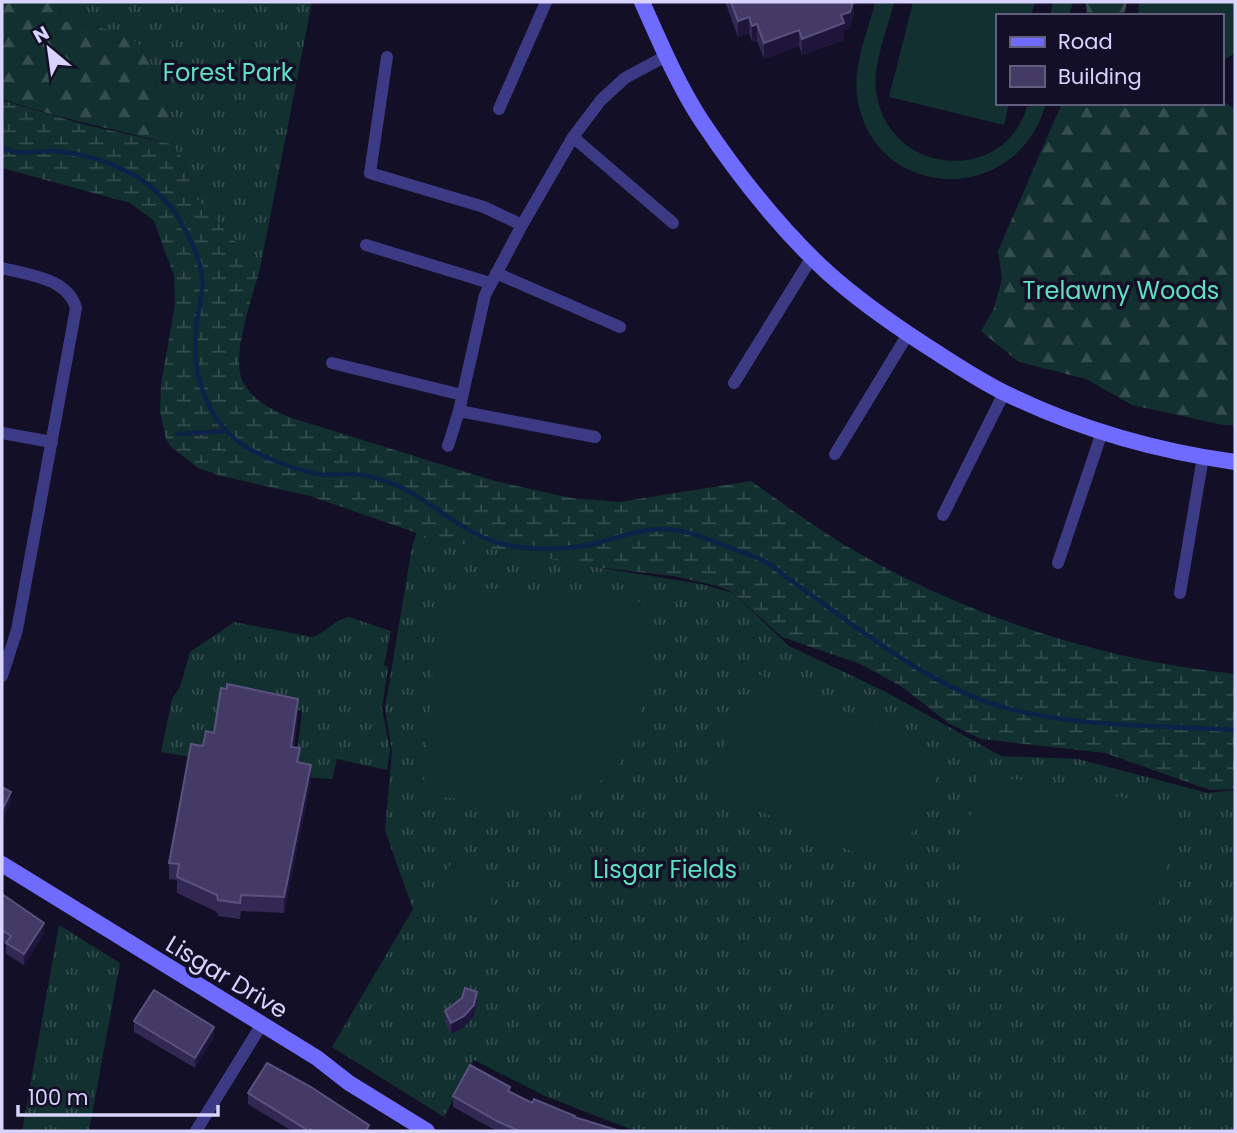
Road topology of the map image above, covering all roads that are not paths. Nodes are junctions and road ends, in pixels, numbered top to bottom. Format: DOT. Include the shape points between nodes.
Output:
graph roads {
  1 [pos="547,2"];
  2 [pos="642,2"];
  3 [pos="666,56"];
  4 [pos="387,57"];
  5 [pos="499,108"];
  6 [pos="573,137"];
  7 [pos="673,223"];
  8 [pos="522,225"];
  9 [pos="366,245"];
  10 [pos="812,257"];
  11 [pos="2,268"];
  12 [pos="493,278"];
  13 [pos="620,327"];
  14 [pos="908,334"];
  15 [pos="331,363"];
  16 [pos="734,383"];
  17 [pos="1004,393"];
  18 [pos="462,395"];
  19 [pos="459,411"];
  20 [pos="1102,432"];
  21 [pos="2,433"];
  22 [pos="595,437"];
  23 [pos="52,442"];
  24 [pos="448,446"];
  25 [pos="835,454"];
  26 [pos="1203,457"];
  27 [pos="1235,462"];
  28 [pos="943,514"];
  29 [pos="1058,563"];
  30 [pos="1180,593"];
  31 [pos="3,669"];
  32 [pos="2,864"];
  33 [pos="261,1024"];
  34 [pos="409,1127"];
  35 [pos="196,1131"];
  36 [pos="426,1131"];
  1 -- 5 [label="street"];
  2 -- 3 [label="street"];
  3 -- 6 [label="street" via="625,78"];
  3 -- 10 [label="street" via="722,149"];
  4 -- 8 [label="street" via="370,173 484,207"];
  6 -- 7 [label="street"];
  6 -- 8 [label="street"];
  8 -- 12 [label="street"];
  9 -- 12 [label="street"];
  10 -- 14 [label="street"];
  10 -- 16 [label="street"];
  11 -- 23 [label="street" via="57,284 74,300"];
  12 -- 13 [label="street"];
  12 -- 18 [label="street"];
  14 -- 17 [label="street"];
  14 -- 25 [label="street"];
  15 -- 18 [label="street"];
  17 -- 20 [label="street"];
  17 -- 28 [label="street"];
  18 -- 19 [label="street"];
  19 -- 22 [label="street"];
  19 -- 24 [label="street"];
  20 -- 26 [label="street"];
  20 -- 29 [label="street"];
  21 -- 23 [label="street"];
  23 -- 31 [label="street" via="17,630"];
  26 -- 27 [label="street"];
  26 -- 30 [label="street"];
  32 -- 33 [label="street, Lisgar Drive"];
  33 -- 34 [label="street, Lisgar Drive"];
  33 -- 35 [label="street"];
  34 -- 36 [label="street, Lisgar Drive"];
}
